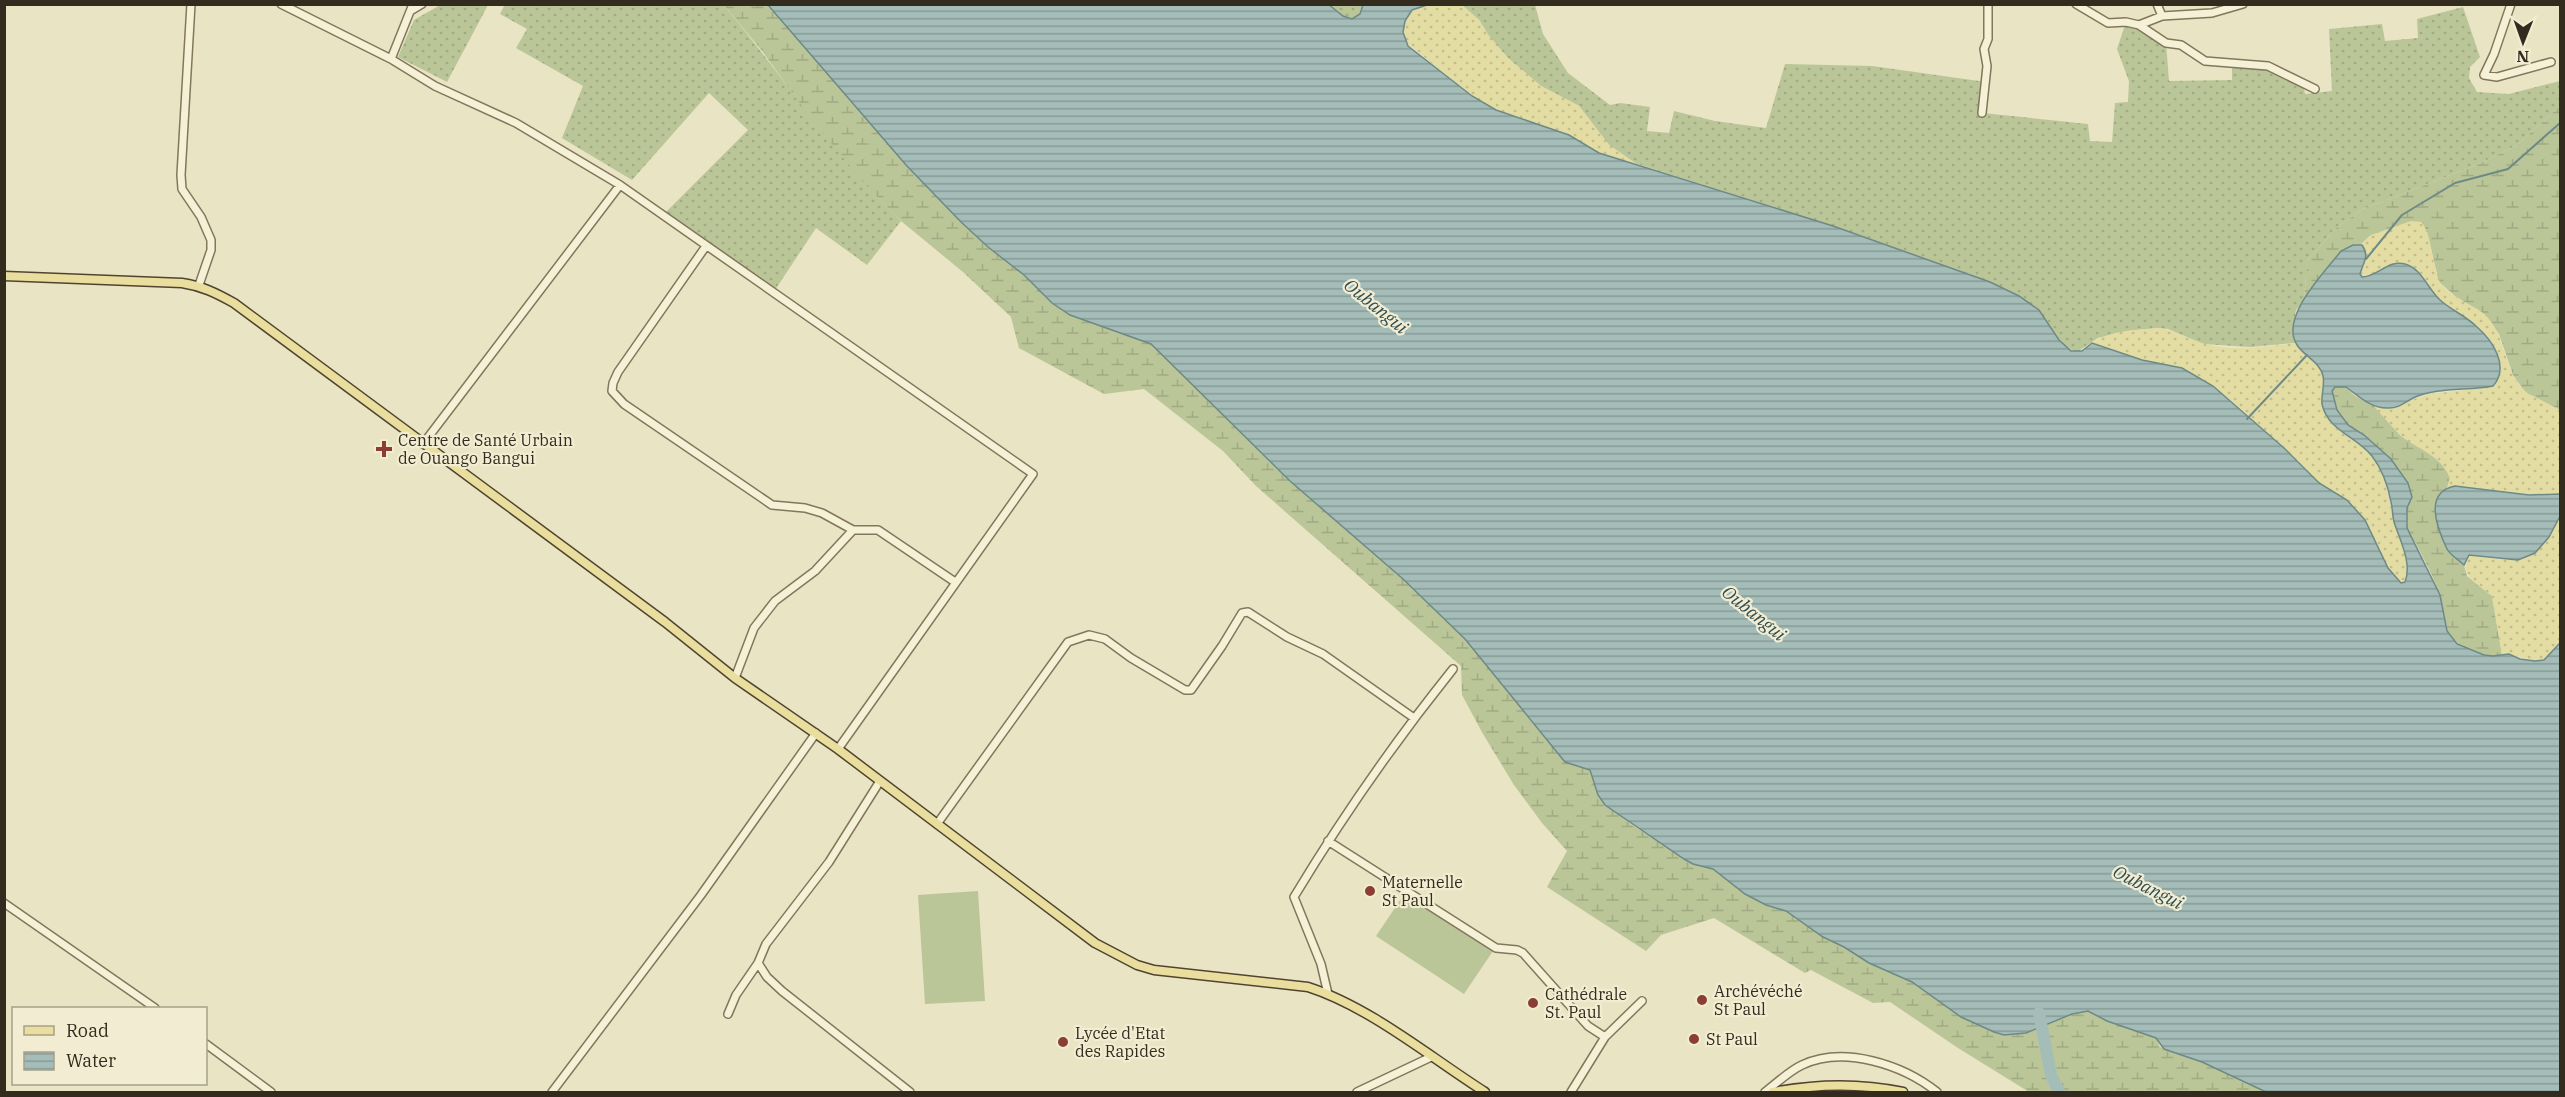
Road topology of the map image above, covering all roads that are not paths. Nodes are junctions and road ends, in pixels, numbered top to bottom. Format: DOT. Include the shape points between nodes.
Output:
graph roads {
  1 [pos="191,4"];
  2 [pos="281,4"];
  3 [pos="422,4"];
  4 [pos="1988,4"];
  5 [pos="2076,4"];
  6 [pos="2157,4"];
  7 [pos="2243,4"];
  8 [pos="2511,4"];
  9 [pos="413,7"];
  10 [pos="2162,16"];
  11 [pos="2139,25"];
  12 [pos="391,59"];
  13 [pos="2551,62"];
  14 [pos="2315,89"];
  15 [pos="1982,113"];
  16 [pos="620,185"];
  17 [pos="706,246"];
  18 [pos="4,276"];
  19 [pos="199,285"];
  20 [pos="423,444"];
  21 [pos="853,530"];
  22 [pos="955,582"];
  23 [pos="1453,669"];
  24 [pos="735,678"];
  25 [pos="1414,718"];
  26 [pos="816,733"];
  27 [pos="838,749"];
  28 [pos="880,781"];
  29 [pos="937,824"];
  30 [pos="1328,841"];
  31 [pos="4,903"];
  32 [pos="758,963"];
  33 [pos="1328,993"];
  34 [pos="1642,1001"];
  35 [pos="154,1007"];
  36 [pos="728,1014"];
  37 [pos="1605,1037"];
  38 [pos="207,1045"];
  39 [pos="1431,1057"];
  40 [pos="272,1092"];
  41 [pos="552,1092"];
  42 [pos="910,1092"];
  43 [pos="1357,1092"];
  44 [pos="1485,1092"];
  45 [pos="1571,1092"];
  46 [pos="1765,1092"];
  47 [pos="1773,1092"];
  48 [pos="1903,1092"];
  49 [pos="1937,1092"];
  1 -- 19 [label="street" via="181,175 182,189 211,240"];
  2 -- 12 [label="street"];
  3 -- 9 [label="street"];
  4 -- 15 [label="street"];
  5 -- 11 [label="street" via="2108,23"];
  6 -- 10 [label="street"];
  7 -- 10 [label="street" via="2212,13"];
  8 -- 13 [label="street" via="2484,75 2497,77"];
  9 -- 12 [label="street"];
  10 -- 11 [label="street"];
  11 -- 14 [label="street" via="2205,61 2268,66"];
  12 -- 16 [label="street" via="435,86 516,123"];
  16 -- 17 [label="street"];
  16 -- 20 [label="street"];
  17 -- 21 [label="street" via="618,372 612,391 624,404 772,506 822,513"];
  17 -- 22 [label="street" via="1033,474"];
  18 -- 19 [label="main road"];
  19 -- 20 [label="main road" via="234,303"];
  20 -- 24 [label="main road"];
  21 -- 22 [label="street" via="878,530"];
  21 -- 24 [label="street" via="815,571 775,601 754,628"];
  22 -- 27 [label="street"];
  23 -- 25 [label="street"];
  24 -- 26 [label="main road"];
  25 -- 29 [label="street" via="1323,654 1248,612 1237,619 1191,690 1131,658 1105,639 1089,634 1080,636 1068,642"];
  25 -- 30 [label="street"];
  26 -- 27 [label="main road"];
  26 -- 41 [label="street" via="701,895"];
  27 -- 28 [label="main road"];
  28 -- 29 [label="main road"];
  28 -- 32 [label="street" via="829,861 766,944"];
  29 -- 33 [label="main road" via="1095,943 1137,966 1175,974 1308,987"];
  30 -- 33 [label="street" via="1294,897 1321,964"];
  30 -- 37 [label="street" via="1496,948 1524,953 1588,1026"];
  31 -- 35 [label="street"];
  32 -- 36 [label="street"];
  32 -- 42 [label="street" via="782,991"];
  33 -- 39 [label="main road"];
  34 -- 37 [label="street"];
  37 -- 45 [label="street"];
  38 -- 40 [label="street"];
  39 -- 43 [label="street"];
  39 -- 44 [label="main road"];
  46 -- 49 [label="street" via="1803,1065 1846,1056 1900,1071"];
  47 -- 48 [label="main road" via="1854,1086"];
}
